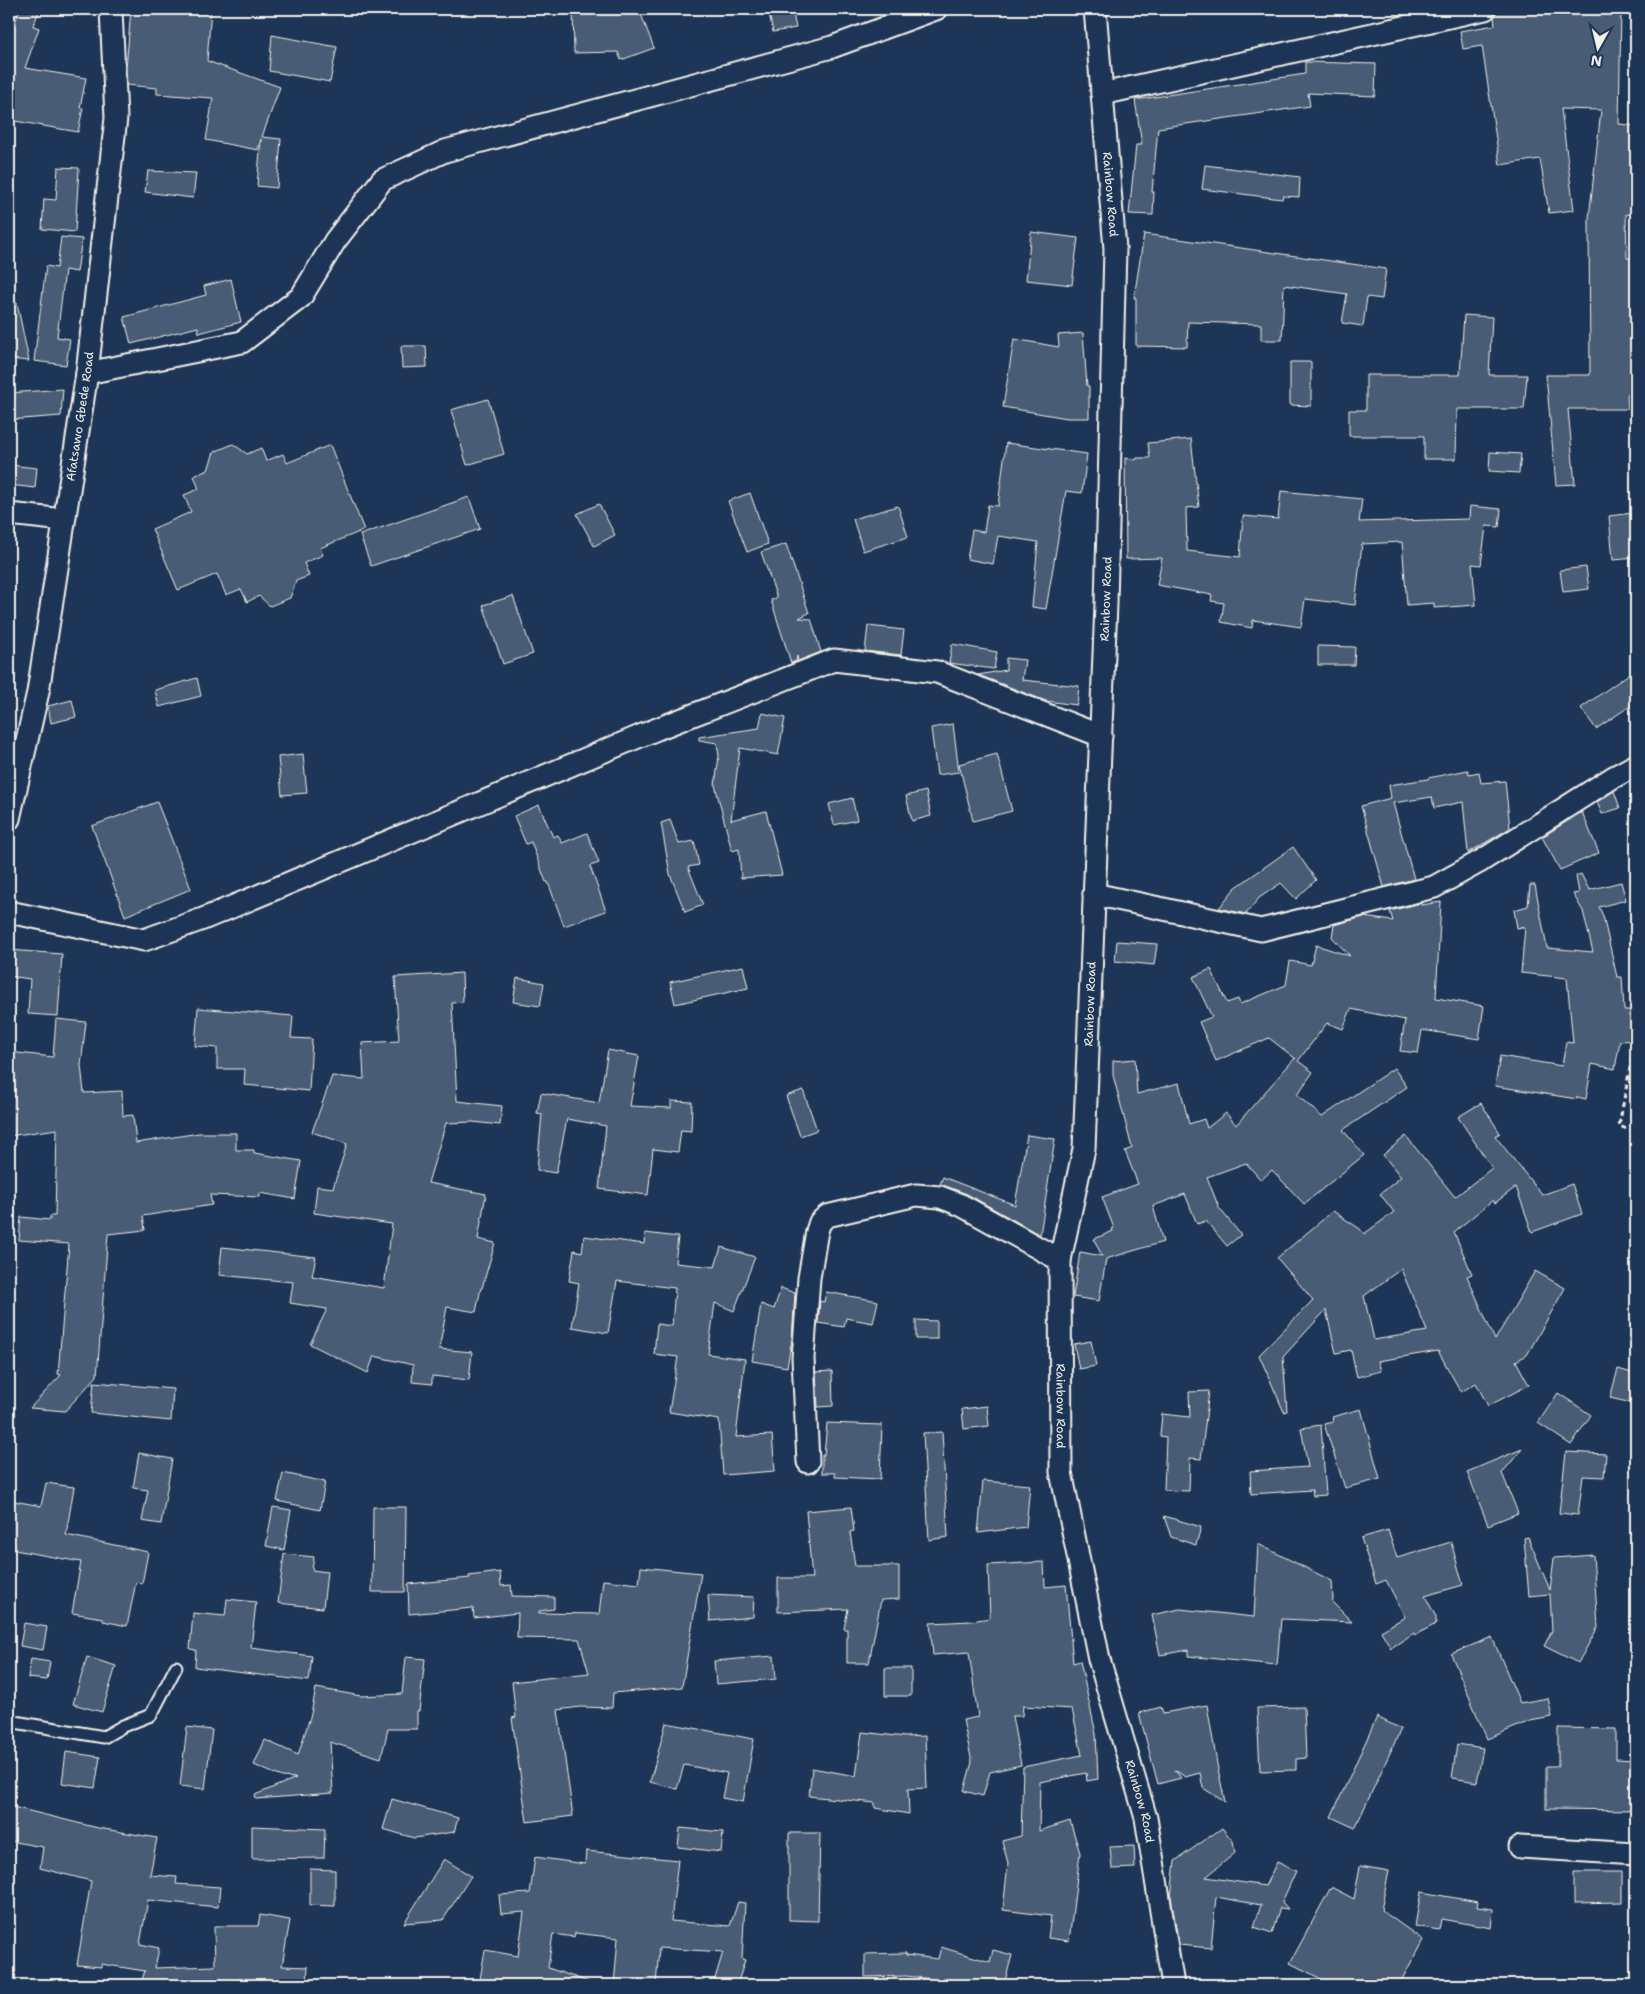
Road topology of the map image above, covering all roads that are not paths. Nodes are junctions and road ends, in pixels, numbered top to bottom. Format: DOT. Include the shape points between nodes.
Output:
graph roads {
  1 [pos="111,9"];
  2 [pos="936,9"];
  3 [pos="1095,9"];
  4 [pos="1485,9"];
  5 [pos="1102,94"];
  6 [pos="87,373"];
  7 [pos="9,514"];
  8 [pos="64,520"];
  9 [pos="1101,736"];
  10 [pos="1636,765"];
  11 [pos="9,820"];
  12 [pos="1094,894"];
  13 [pos="9,912"];
  14 [pos="1060,1260"];
  15 [pos="808,1462"];
  16 [pos="176,1667"];
  17 [pos="9,1721"];
  18 [pos="1520,1848"];
  19 [pos="1636,1854"];
  20 [pos="1173,1985"];
  1 -- 6 [label="street, Afatsawo Gbede Road" via="116,118"];
  2 -- 6 [label="street" via="832,47 446,151 382,180 335,241 301,297 242,342"];
  3 -- 5 [label="street, Rainbow Road"];
  4 -- 5 [label="street"];
  5 -- 9 [label="street, Rainbow Road" via="1115,250"];
  6 -- 8 [label="street, Afatsawo Gbede Road"];
  7 -- 8 [label="street"];
  8 -- 11 [label="street, Afatsawo Gbede Road" via="38,692"];
  9 -- 12 [label="street, Rainbow Road"];
  9 -- 13 [label="street" via="937,672 834,660 657,729 212,916 144,940"];
  10 -- 12 [label="street" via="1434,887 1261,930"];
  12 -- 14 [label="street, Rainbow Road" via="1084,1149"];
  14 -- 15 [label="street" via="940,1197 916,1195 827,1216 817,1231 809,1278 803,1358"];
  14 -- 20 [label="street, Rainbow Road" via="1062,1472 1099,1659 1146,1818"];
  16 -- 17 [label="lane" via="152,1715 104,1737"];
  18 -- 19 [label="street"];
}
